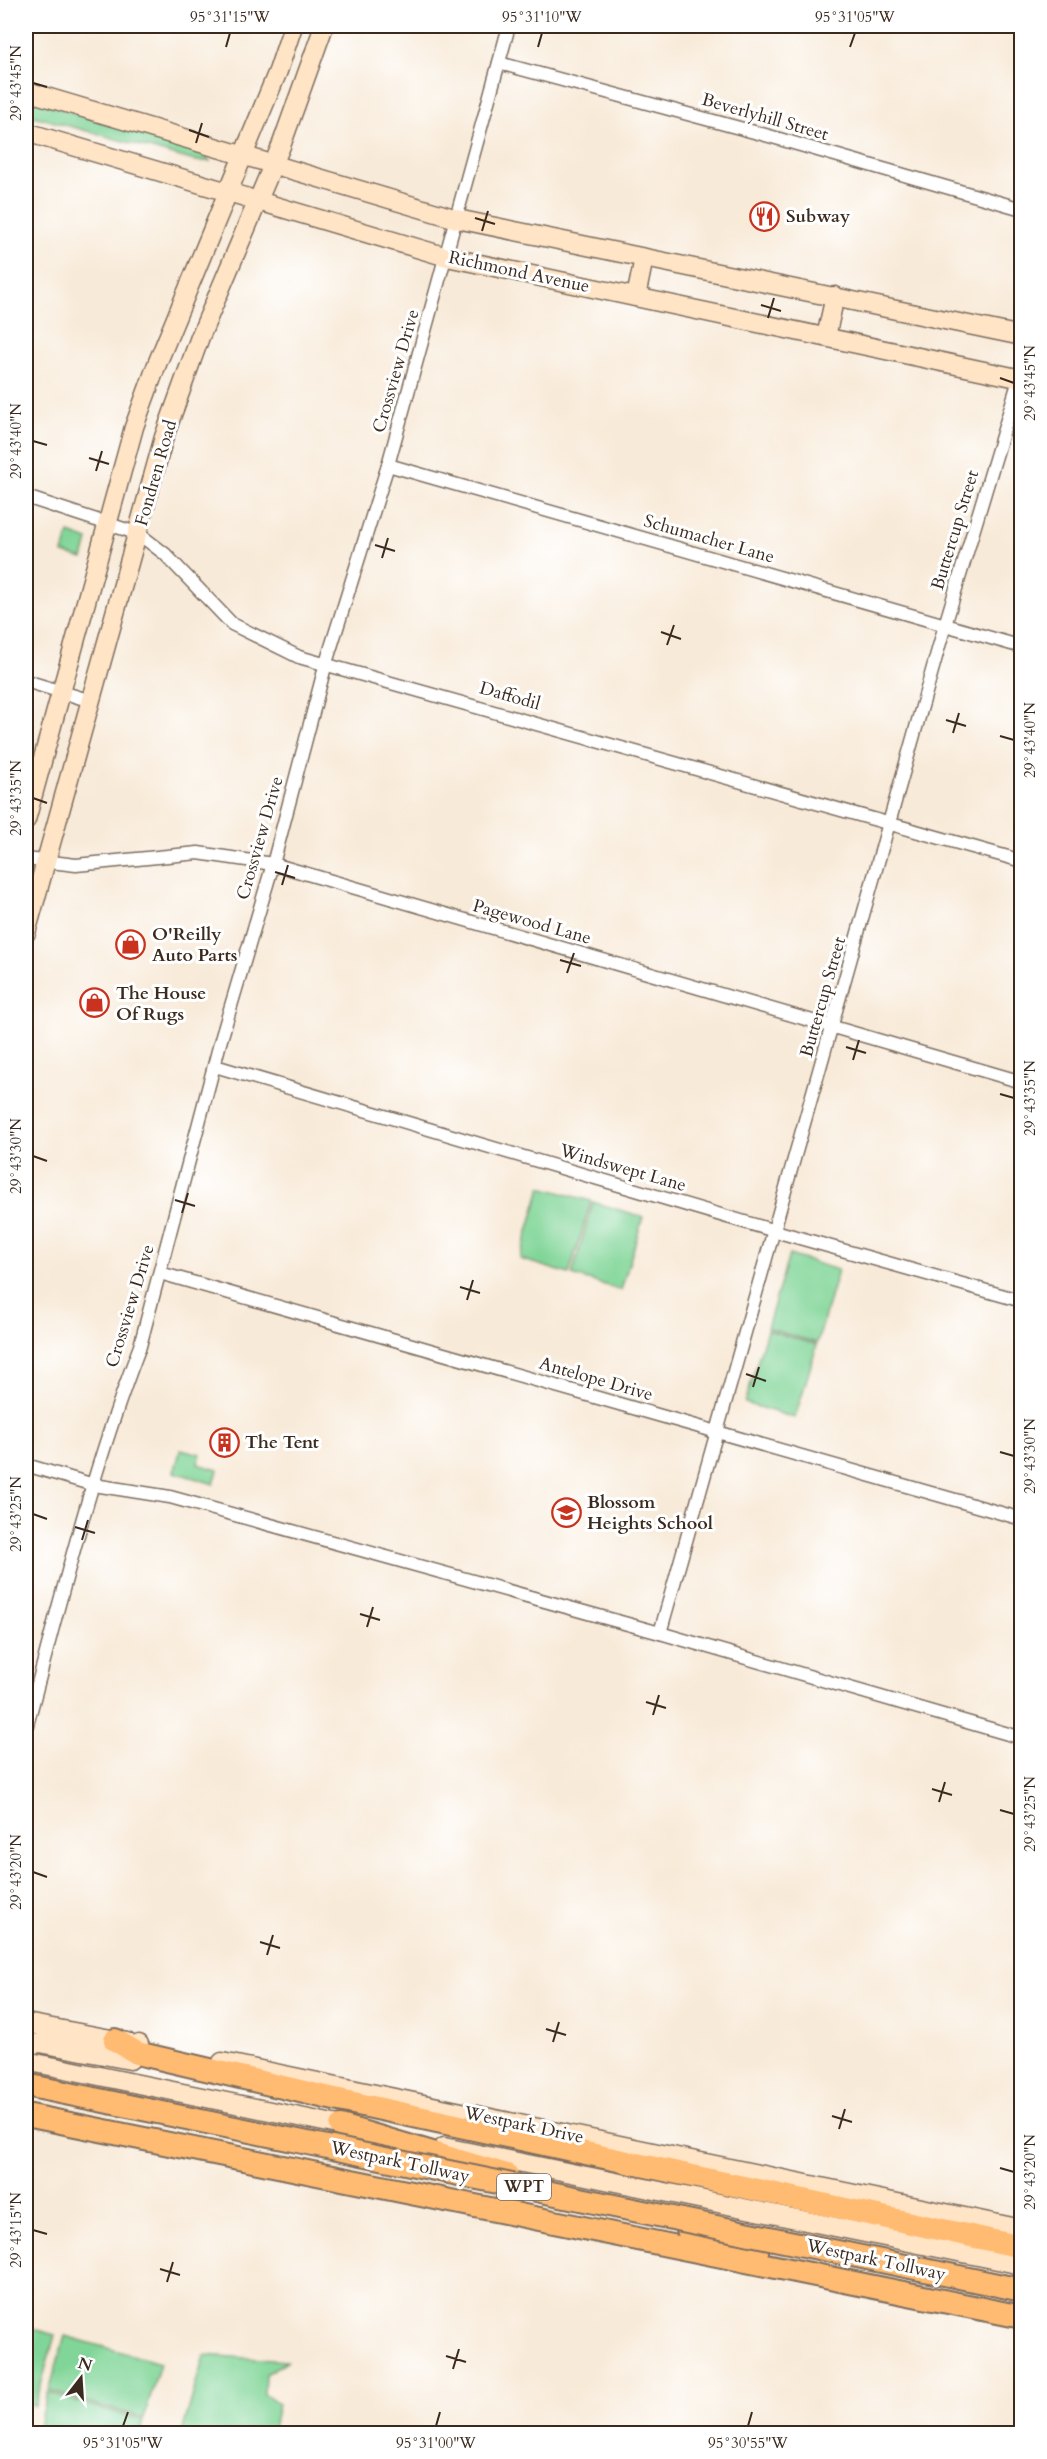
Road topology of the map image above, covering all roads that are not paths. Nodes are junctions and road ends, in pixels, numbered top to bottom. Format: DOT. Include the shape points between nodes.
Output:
graph roads {
  1 [pos="293,26"];
  2 [pos="324,26"];
  3 [pos="509,26"];
  4 [pos="499,63"];
  5 [pos="26,91"];
  6 [pos="26,132"];
  7 [pos="244,155"];
  8 [pos="274,163"];
  9 [pos="230,191"];
  10 [pos="258,200"];
  11 [pos="1022,209"];
  12 [pos="457,219"];
  13 [pos="447,257"];
  14 [pos="644,258"];
  15 [pos="835,296"];
  16 [pos="636,297"];
  17 [pos="1022,336"];
  18 [pos="826,338"];
  19 [pos="1021,377"];
  20 [pos="388,465"];
  21 [pos="26,497"];
  22 [pos="108,522"];
  23 [pos="139,534"];
  24 [pos="945,625"];
  25 [pos="1022,647"];
  26 [pos="326,663"];
  27 [pos="26,681"];
  28 [pos="60,692"];
  29 [pos="91,701"];
  30 [pos="26,820"];
  31 [pos="891,824"];
  32 [pos="26,859"];
  33 [pos="1022,861"];
  34 [pos="44,862"];
  35 [pos="273,864"];
  36 [pos="26,933"];
  37 [pos="832,1028"];
  38 [pos="215,1066"];
  39 [pos="1022,1082"];
  40 [pos="775,1231"];
  41 [pos="160,1273"];
  42 [pos="1022,1301"];
  43 [pos="718,1432"];
  44 [pos="26,1465"];
  45 [pos="94,1485"];
  46 [pos="1022,1519"];
  47 [pos="660,1633"];
  48 [pos="26,1729"];
  49 [pos="1022,1738"];
  50 [pos="26,2023"];
  51 [pos="115,2040"];
  52 [pos="26,2044"];
  53 [pos="138,2049"];
  54 [pos="26,2061"];
  55 [pos="26,2085"];
  56 [pos="26,2115"];
  57 [pos="341,2126"];
  58 [pos="1022,2229"];
  59 [pos="1022,2247"];
  60 [pos="1022,2265"];
  61 [pos="875,2287"];
  62 [pos="1022,2290"];
  63 [pos="1022,2317"];
  1 -- 7 [label="main road, Fondren Road"];
  2 -- 8 [label="main road, Fondren Road"];
  3 -- 4 [label="street, Crossview Drive"];
  4 -- 11 [label="street, Beverlyhill Street"];
  4 -- 12 [label="street, Crossview Drive"];
  5 -- 7 [label="main road"];
  6 -- 9 [label="main road, Richmond Avenue"];
  7 -- 8 [label="main road"];
  7 -- 9 [label="main road, Fondren Road"];
  8 -- 10 [label="main road, Fondren Road"];
  8 -- 12 [label="main road"];
  9 -- 10 [label="main road, Richmond Avenue"];
  9 -- 22 [label="main road, Fondren Road" via="157,364 134,427"];
  10 -- 13 [label="main road, Richmond Avenue"];
  10 -- 23 [label="main road, Fondren Road" via="179,394"];
  12 -- 13 [label="street, Crossview Drive"];
  12 -- 14 [label="main road"];
  13 -- 16 [label="main road, Richmond Avenue"];
  13 -- 20 [label="street, Crossview Drive"];
  14 -- 15 [label="main road"];
  14 -- 16 [label="main road"];
  15 -- 17 [label="main road"];
  15 -- 18 [label="main road"];
  16 -- 18 [label="main road, Richmond Avenue"];
  18 -- 19 [label="main road, Richmond Avenue"];
  19 -- 24 [label="street, Buttercup Street"];
  20 -- 24 [label="street, Schumacher Lane"];
  20 -- 26 [label="street, Crossview Drive"];
  21 -- 22 [label="street, Daffodil"];
  22 -- 23 [label="street, Daffodil"];
  22 -- 28 [label="main road, Fondren Road"];
  23 -- 26 [label="street, Daffodil" via="165,554 232,624 299,657"];
  23 -- 29 [label="main road, Fondren Road"];
  24 -- 25 [label="street, Schumacher Lane"];
  24 -- 31 [label="street, Buttercup Street"];
  26 -- 31 [label="street, Daffodil"];
  26 -- 35 [label="street, Crossview Drive"];
  27 -- 28 [label="street"];
  28 -- 29 [label="street"];
  28 -- 30 [label="main road, Fondren Road"];
  29 -- 34 [label="main road, Fondren Road"];
  31 -- 33 [label="street, Daffodil"];
  31 -- 37 [label="street, Buttercup Street"];
  32 -- 34 [label="street, Pagewood Lane"];
  34 -- 35 [label="street, Pagewood Lane" via="76,865 198,853"];
  34 -- 36 [label="main road, Fondren Road"];
  35 -- 37 [label="street, Pagewood Lane"];
  35 -- 38 [label="street, Crossview Drive"];
  37 -- 39 [label="street, Pagewood Lane"];
  37 -- 40 [label="street, Buttercup Street"];
  38 -- 40 [label="street, Windswept Lane"];
  38 -- 41 [label="street, Crossview Drive"];
  40 -- 42 [label="street, Windswept Lane"];
  40 -- 43 [label="street, Buttercup Street"];
  41 -- 43 [label="street, Antelope Drive"];
  41 -- 45 [label="street, Crossview Drive"];
  43 -- 46 [label="street, Antelope Drive"];
  43 -- 47 [label="street, Buttercup Street"];
  44 -- 45 [label="street"];
  45 -- 47 [label="street" via="170,1497"];
  45 -- 48 [label="street, Crossview Drive"];
  47 -- 49 [label="street"];
  50 -- 51 [label="main road"];
  51 -- 53 [label="highway"];
  52 -- 53 [label="main road, Westpark Drive" via="40,2043 130,2060"];
  53 -- 58 [label="main road, Westpark Drive"];
  53 -- 59 [label="highway" via="460,2127"];
  54 -- 57 [label="main road, Westpark Drive"];
  55 -- 62 [label="highway, Westpark Tollway / WPT, bridge"];
  56 -- 61 [label="highway, Westpark Tollway / WPT"];
  57 -- 60 [label="main road, Westpark Drive"];
  57 -- 61 [label="highway"];
  61 -- 63 [label="highway, Westpark Tollway / WPT"];
}
